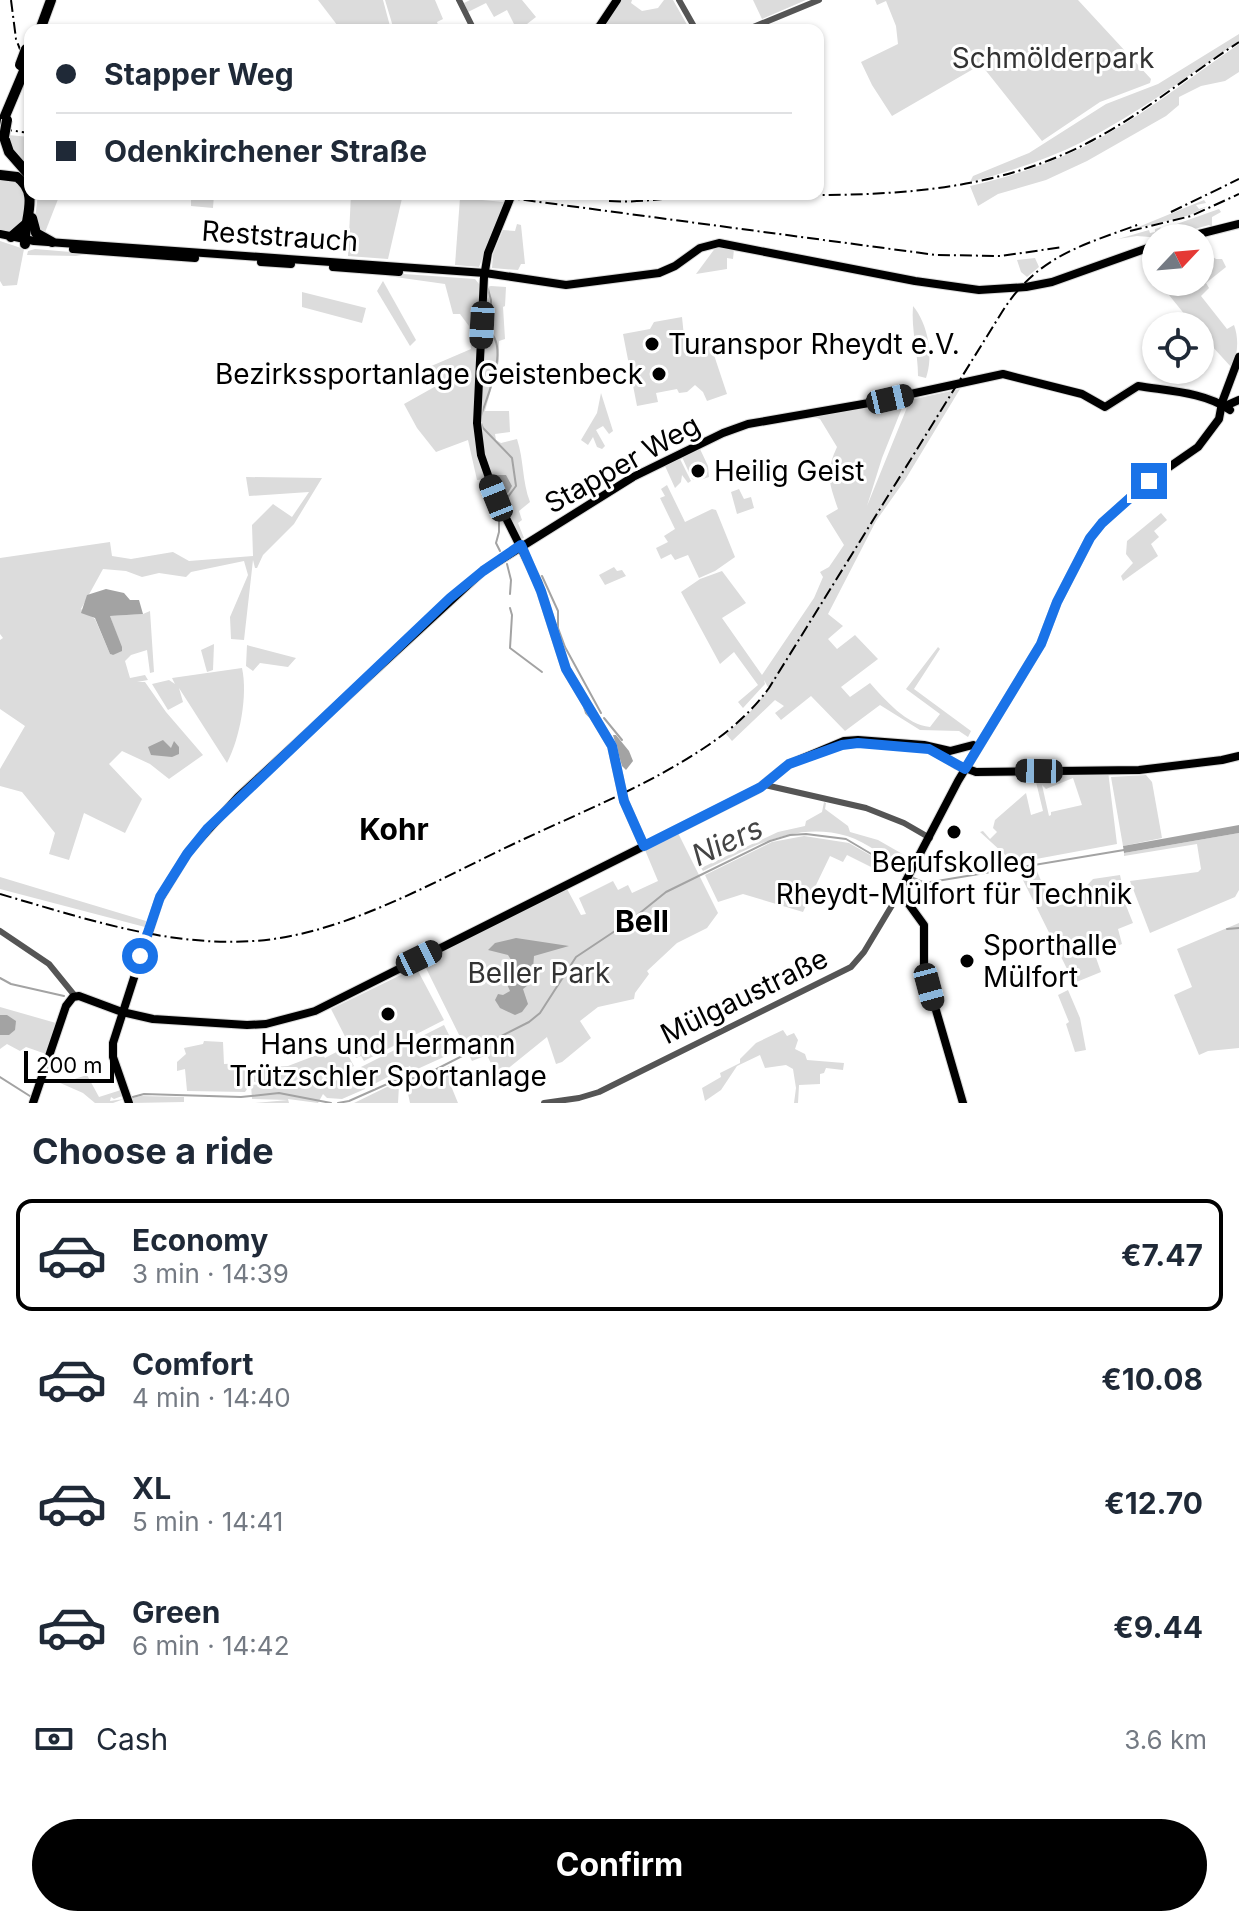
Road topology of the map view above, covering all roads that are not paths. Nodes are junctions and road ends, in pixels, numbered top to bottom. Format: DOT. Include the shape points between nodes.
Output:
graph roads {
  1 [pos="48,0"];
  2 [pos="459,0"];
  3 [pos="617,0"];
  4 [pos="679,0"];
  5 [pos="819,0"];
  6 [pos="39,24"];
  7 [pos="471,24"];
  8 [pos="601,24"];
  9 [pos="693,24"];
  10 [pos="761,24"];
  11 [pos="24,63"];
  12 [pos="22,68"];
  13 [pos="3,124"];
  14 [pos="24,169"];
  15 [pos="0,175"];
  16 [pos="24,183"];
  17 [pos="30,200"];
  18 [pos="34,200"];
  19 [pos="510,200"];
  20 [pos="30,220"];
  21 [pos="1239,226"];
  22 [pos="1214,230"];
  23 [pos="4,237"];
  24 [pos="26,241"];
  25 [pos="52,242"];
  26 [pos="1142,250"];
  27 [pos="484,275"];
  28 [pos="1239,357"];
  29 [pos="1226,406"];
  30 [pos="521,545"];
  31 [pos="973,745"];
  32 [pos="936,748"];
  33 [pos="827,749"];
  34 [pos="1239,756"];
  35 [pos="964,766"];
  36 [pos="765,785"];
  37 [pos="930,838"];
  38 [pos="644,846"];
  39 [pos="900,895"];
  40 [pos="0,931"];
  41 [pos="75,996"];
  42 [pos="122,1012"];
  43 [pos="34,1100"];
  44 [pos="129,1100"];
  45 [pos="544,1103"];
  46 [pos="963,1103"];
  1 -- 6 [label="highway"];
  2 -- 7 [label="street"];
  3 -- 8 [label="main road"];
  4 -- 9 [label="street"];
  5 -- 10 [label="street"];
  11 -- 12 [label="highway"];
  12 -- 13 [label="highway"];
  12 -- 13 [label="highway"];
  13 -- 14 [label="highway" via="9,152"];
  15 -- 16 [label="highway"];
  17 -- 20 [label="highway"];
  18 -- 20 [label="highway"];
  19 -- 27 [label="main road"];
  20 -- 23 [label="highway" via="22,231"];
  20 -- 24 [label="highway"];
  20 -- 25 [label="highway" via="36,233"];
  21 -- 22 [label="main road"];
  23 -- 24 [label="main road"];
  24 -- 25 [label="main road, Reststrauch"];
  24 -- 27 [label="main road, Reststrauch"];
  25 -- 27 [label="main road, Reststrauch"];
  26 -- 27 [label="main road, Reststrauch" via="1052,282 979,290 714,243 651,275 566,285"];
  27 -- 30 [label="main road" via="479,441 496,498"];
  28 -- 29 [label="main road"];
  29 -- 30 [label="main road, Stapper Weg" via="1134,386 1110,406 1101,406 1082,394 1003,374 738,427 633,477"];
  29 -- 31 [label="main road" via="1193,445 1092,529 1038,642"];
  29 -- 35 [label="main road" via="1198,447 1149,481 1096,529 1041,644"];
  30 -- 38 [label="main road" via="566,669 612,746 624,801"];
  30 -- 42 [label="main road, Stapper Weg" via="450,598 208,828 160,897"];
  31 -- 32 [label="main road" via="954,751"];
  31 -- 35 [label="main road" via="965,753"];
  32 -- 33 [label="main road" via="858,740"];
  32 -- 35 [label="main road"];
  33 -- 35 [label="main road" via="858,743 922,748"];
  33 -- 36 [label="main road" via="789,764"];
  34 -- 35 [label="main road" via="1150,770 982,771"];
  35 -- 37 [label="main road, Mülgaustraße"];
  36 -- 37 [label="street" via="866,808"];
  36 -- 38 [label="main road"];
  37 -- 39 [label="main road, Mülgaustraße"];
  38 -- 42 [label="main road" via="315,1011 247,1025"];
  39 -- 45 [label="street, Mülgaustraße" via="851,967 599,1092"];
  39 -- 46 [label="main road" via="924,925 924,969"];
  40 -- 41 [label="street" via="49,964"];
  41 -- 42 [label="main road"];
  41 -- 43 [label="main road" via="66,1006"];
  42 -- 44 [label="main road, Stapper Weg" via="112,1052"];
}
